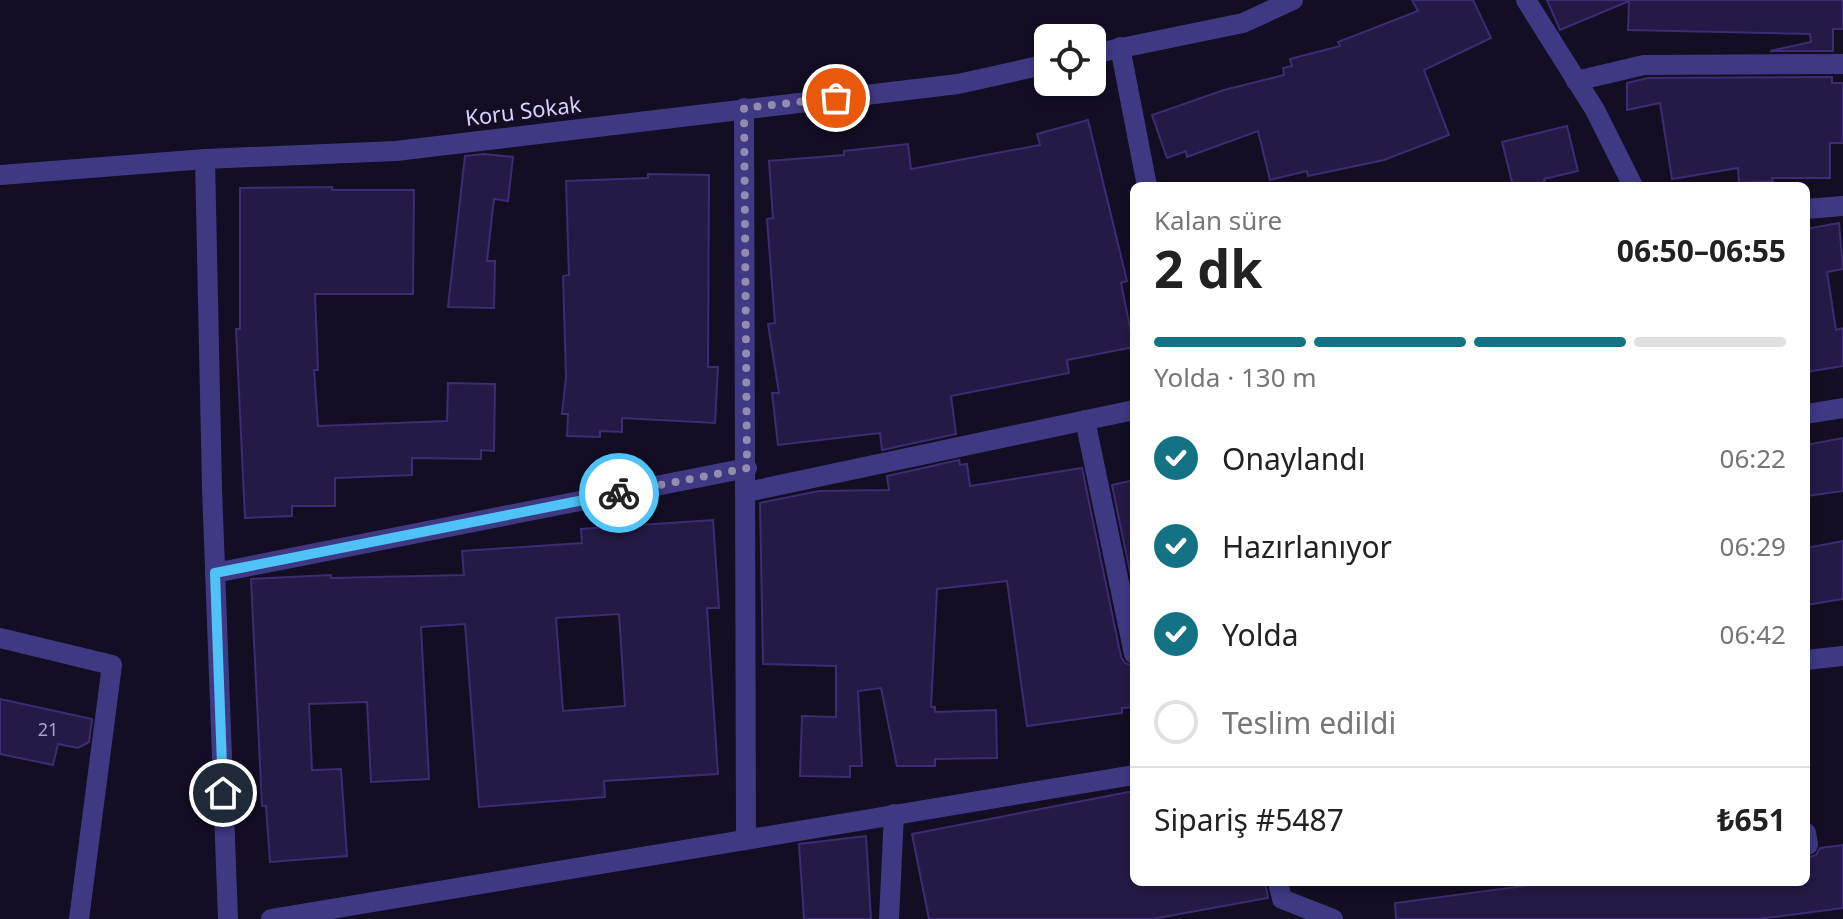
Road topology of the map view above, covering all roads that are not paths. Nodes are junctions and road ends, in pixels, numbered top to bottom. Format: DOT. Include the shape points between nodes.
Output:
graph roads {
  1 [pos="1293,0"];
  2 [pos="1526,0"];
  3 [pos="1120,47"];
  4 [pos="1106,50"];
  5 [pos="1843,64"];
  6 [pos="1034,67"];
  7 [pos="1576,81"];
  8 [pos="744,108"];
  9 [pos="205,159"];
  10 [pos="0,175"];
  11 [pos="1146,182"];
  12 [pos="1631,182"];
  13 [pos="1843,206"];
  14 [pos="1810,209"];
  15 [pos="1843,408"];
  16 [pos="1130,411"];
  17 [pos="1810,413"];
  18 [pos="1085,420"];
  19 [pos="747,468"];
  20 [pos="747,492"];
  21 [pos="215,573"];
  22 [pos="1130,635"];
  23 [pos="0,638"];
  24 [pos="1843,656"];
  25 [pos="1810,660"];
  26 [pos="1130,776"];
  27 [pos="894,814"];
  28 [pos="746,838"];
  29 [pos="1279,886"];
  30 [pos="79,919"];
  31 [pos="228,919"];
  32 [pos="271,919"];
  33 [pos="889,919"];
  34 [pos="1333,919"];
  1 -- 3 [label="street" via="1243,23"];
  2 -- 7 [label="street"];
  3 -- 4 [label="street"];
  3 -- 11 [label="street"];
  5 -- 7 [label="street" via="1644,65"];
  6 -- 8 [label="street, Koru Sokak" via="958,84"];
  7 -- 12 [label="street"];
  8 -- 9 [label="street, Koru Sokak" via="396,151"];
  8 -- 19 [label="street"];
  9 -- 10 [label="street, Koru Sokak"];
  9 -- 21 [label="street"];
  13 -- 14 [label="street"];
  15 -- 17 [label="street"];
  16 -- 18 [label="street"];
  18 -- 20 [label="street"];
  18 -- 22 [label="street"];
  19 -- 20 [label="street"];
  19 -- 21 [label="street"];
  20 -- 28 [label="street"];
  21 -- 31 [label="street"];
  23 -- 30 [label="street" via="112,665"];
  24 -- 25 [label="street"];
  26 -- 27 [label="street"];
  27 -- 28 [label="street"];
  27 -- 33 [label="street"];
  28 -- 32 [label="street"];
  29 -- 34 [label="street" via="1282,899"];
}
